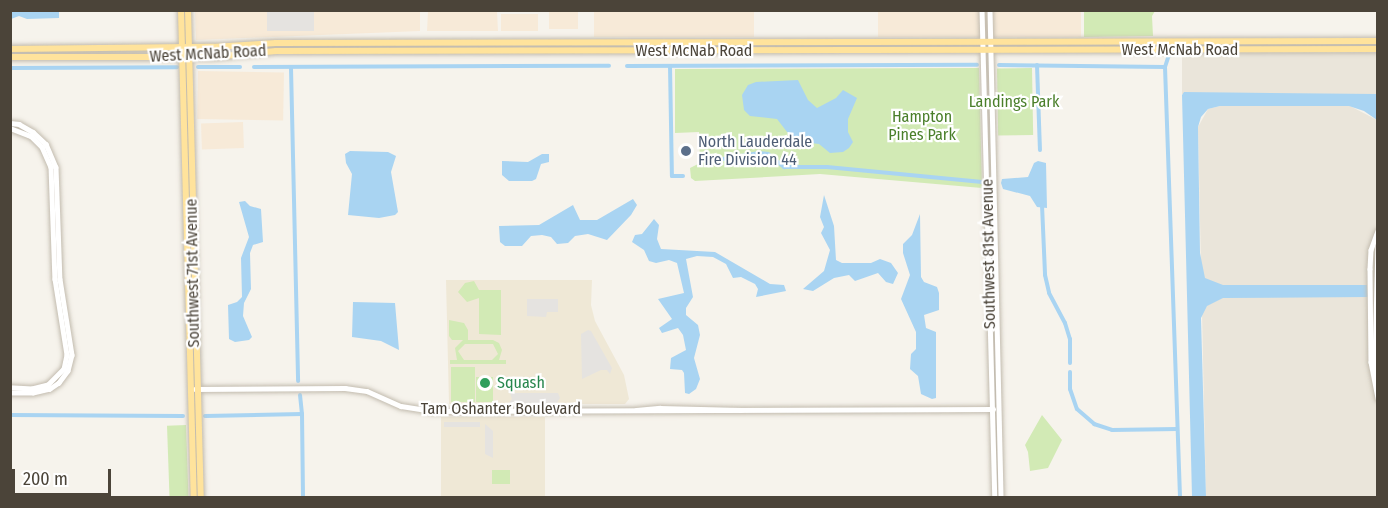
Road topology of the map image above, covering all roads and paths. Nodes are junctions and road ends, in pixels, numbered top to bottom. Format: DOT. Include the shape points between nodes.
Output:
graph roads {
  1 [pos="181,10"];
  2 [pos="188,10"];
  3 [pos="982,10"];
  4 [pos="990,10"];
  5 [pos="1377,41"];
  6 [pos="889,42"];
  7 [pos="982,42"];
  8 [pos="991,42"];
  9 [pos="721,43"];
  10 [pos="186,48"];
  11 [pos="10,49"];
  12 [pos="1377,49"];
  13 [pos="684,50"];
  14 [pos="889,51"];
  15 [pos="983,51"];
  16 [pos="991,51"];
  17 [pos="10,57"];
  18 [pos="186,57"];
  19 [pos="10,123"];
  20 [pos="10,128"];
  21 [pos="188,165"];
  22 [pos="1377,231"];
  23 [pos="1377,246"];
  24 [pos="191,317"];
  25 [pos="1377,381"];
  26 [pos="193,389"];
  27 [pos="10,390"];
  28 [pos="1377,398"];
  29 [pos="993,409"];
  30 [pos="194,498"];
  31 [pos="201,498"];
  32 [pos="995,498"];
  33 [pos="1001,498"];
  1 -- 10 [label="main road"];
  2 -- 10 [label="main road"];
  3 -- 7 [label="street, Southwest 81st Avenue"];
  4 -- 8 [label="street, Southwest 81st Avenue"];
  5 -- 8 [label="main road, West McNab Road"];
  6 -- 7 [label="main road, West McNab Road"];
  6 -- 9 [label="main road, West McNab Road"];
  6 -- 14 [label="main road"];
  7 -- 8 [label="main road, West McNab Road"];
  7 -- 15 [label="street, Southwest 81st Avenue"];
  8 -- 16 [label="street, Southwest 81st Avenue"];
  9 -- 10 [label="main road, West McNab Road" via="276,43"];
  9 -- 13 [label="main road"];
  10 -- 11 [label="main road, West McNab Road"];
  10 -- 18 [label="main road, Southwest 71st Avenue"];
  12 -- 16 [label="main road, West McNab Road"];
  13 -- 14 [label="main road, West McNab Road"];
  13 -- 18 [label="main road, West McNab Road" via="276,51"];
  14 -- 15 [label="main road, West McNab Road"];
  15 -- 16 [label="main road, West McNab Road"];
  15 -- 29 [label="street, Southwest 81st Avenue"];
  16 -- 33 [label="street, Southwest 81st Avenue"];
  17 -- 18 [label="main road, West McNab Road"];
  18 -- 21 [label="main road, Southwest 71st Avenue"];
  18 -- 21 [label="main road, Southwest 71st Avenue" via="183,120"];
  19 -- 27 [label="street" via="33,132 46,144 56,167 60,279 72,355 68,371 50,389 33,393"];
  20 -- 27 [label="street" via="31,136 42,147 51,167 55,279 67,355 64,369 48,385"];
  21 -- 24 [label="main road, Southwest 71st Avenue"];
  21 -- 24 [label="main road, Southwest 71st Avenue" via="187,306"];
  22 -- 28 [label="street" via="1370,269 1371,362"];
  23 -- 25 [label="street"];
  24 -- 26 [label="main road, Southwest 71st Avenue"];
  24 -- 26 [label="main road, Southwest 71st Avenue" via="195,332"];
  26 -- 29 [label="street, Tam Oshanter Boulevard" via="348,388 367,391 401,406 431,411"];
  26 -- 30 [label="main road, Southwest 71st Avenue"];
  26 -- 31 [label="main road, Southwest 71st Avenue"];
  29 -- 32 [label="street, Southwest 81st Avenue"];
}
